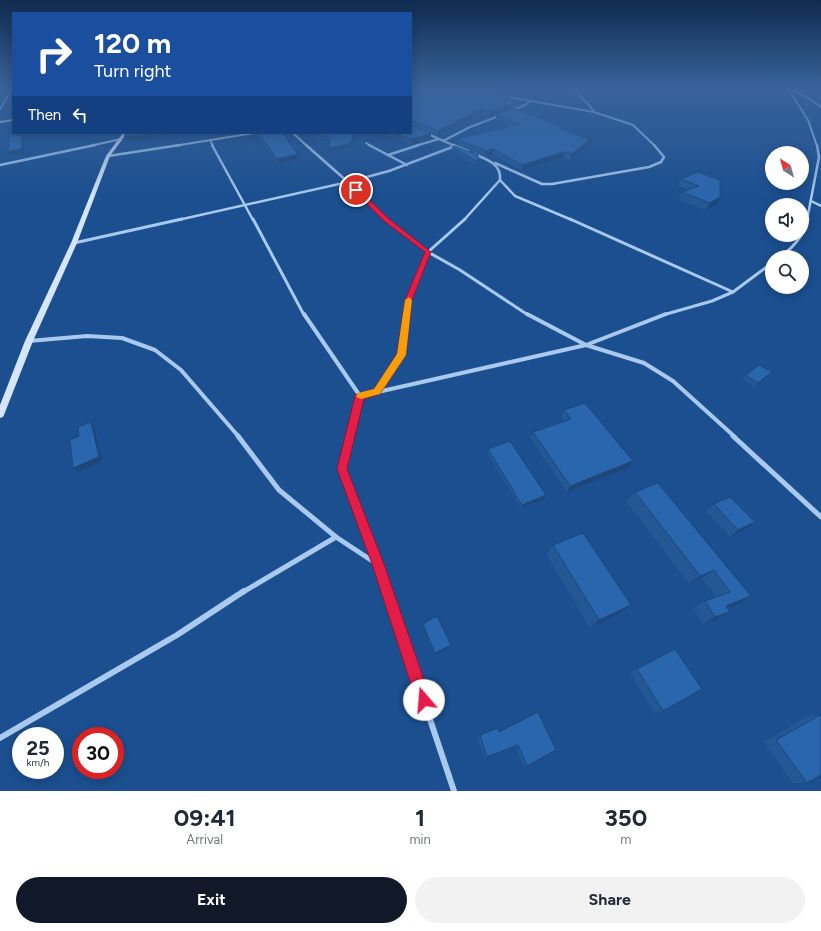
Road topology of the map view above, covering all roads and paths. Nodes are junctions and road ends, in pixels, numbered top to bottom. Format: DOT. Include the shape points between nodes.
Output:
graph roads {
  1 [pos="478,124"];
  2 [pos="630,124"];
  3 [pos="809,124"];
  4 [pos="425,133"];
  5 [pos="124,134"];
  6 [pos="248,134"];
  7 [pos="294,134"];
  8 [pos="121,139"];
  9 [pos="439,139"];
  10 [pos="210,140"];
  11 [pos="443,140"];
  12 [pos="366,143"];
  13 [pos="456,146"];
  14 [pos="388,155"];
  15 [pos="108,156"];
  16 [pos="492,162"];
  17 [pos="0,165"];
  18 [pos="407,165"];
  19 [pos="500,180"];
  20 [pos="348,182"];
  21 [pos="811,201"];
  22 [pos="245,206"];
  23 [pos="821,206"];
  24 [pos="74,243"];
  25 [pos="790,250"];
  26 [pos="428,252"];
  27 [pos="765,268"];
  28 [pos="733,292"];
  29 [pos="29,341"];
  30 [pos="586,345"];
  31 [pos="377,392"];
  32 [pos="360,396"];
  33 [pos="0,415"];
  34 [pos="821,517"];
  35 [pos="336,537"];
  36 [pos="378,564"];
  37 [pos="0,738"];
  38 [pos="454,791"];
  1 -- 11 [label="street"];
  2 -- 16 [label="street" via="660,151 664,157 661,162 649,167 552,184 542,184"];
  3 -- 21 [label="street" via="819,148"];
  4 -- 9 [label="street"];
  5 -- 8 [label="main road"];
  6 -- 10 [label="street"];
  7 -- 20 [label="street"];
  8 -- 15 [label="main road"];
  8 -- 17 [label="street"];
  9 -- 11 [label="street"];
  9 -- 14 [label="street"];
  10 -- 15 [label="street"];
  10 -- 22 [label="street"];
  11 -- 13 [label="street"];
  12 -- 14 [label="street"];
  13 -- 16 [label="street"];
  13 -- 18 [label="street"];
  14 -- 18 [label="street"];
  15 -- 24 [label="main road"];
  16 -- 19 [label="street" via="502,176"];
  18 -- 20 [label="street"];
  19 -- 26 [label="street" via="471,214"];
  19 -- 28 [label="street" via="515,196"];
  20 -- 22 [label="street"];
  20 -- 26 [label="street" via="386,220"];
  21 -- 23 [label="street"];
  21 -- 25 [label="street" via="802,238"];
  22 -- 24 [label="street"];
  22 -- 32 [label="street" via="308,322"];
  24 -- 29 [label="main road"];
  26 -- 30 [label="street" via="536,320"];
  26 -- 31 [label="street" via="408,300 402,355"];
  27 -- 28 [label="street"];
  28 -- 30 [label="street" via="663,315"];
  29 -- 33 [label="main road"];
  29 -- 35 [label="street" via="87,336 122,338 155,350 181,370 248,448 279,490"];
  30 -- 31 [label="street"];
  30 -- 34 [label="street" via="644,363 673,381"];
  31 -- 32 [label="street"];
  32 -- 36 [label="street" via="342,469"];
  35 -- 36 [label="street"];
  35 -- 37 [label="street" via="268,576 177,635"];
  36 -- 38 [label="street"];
}
